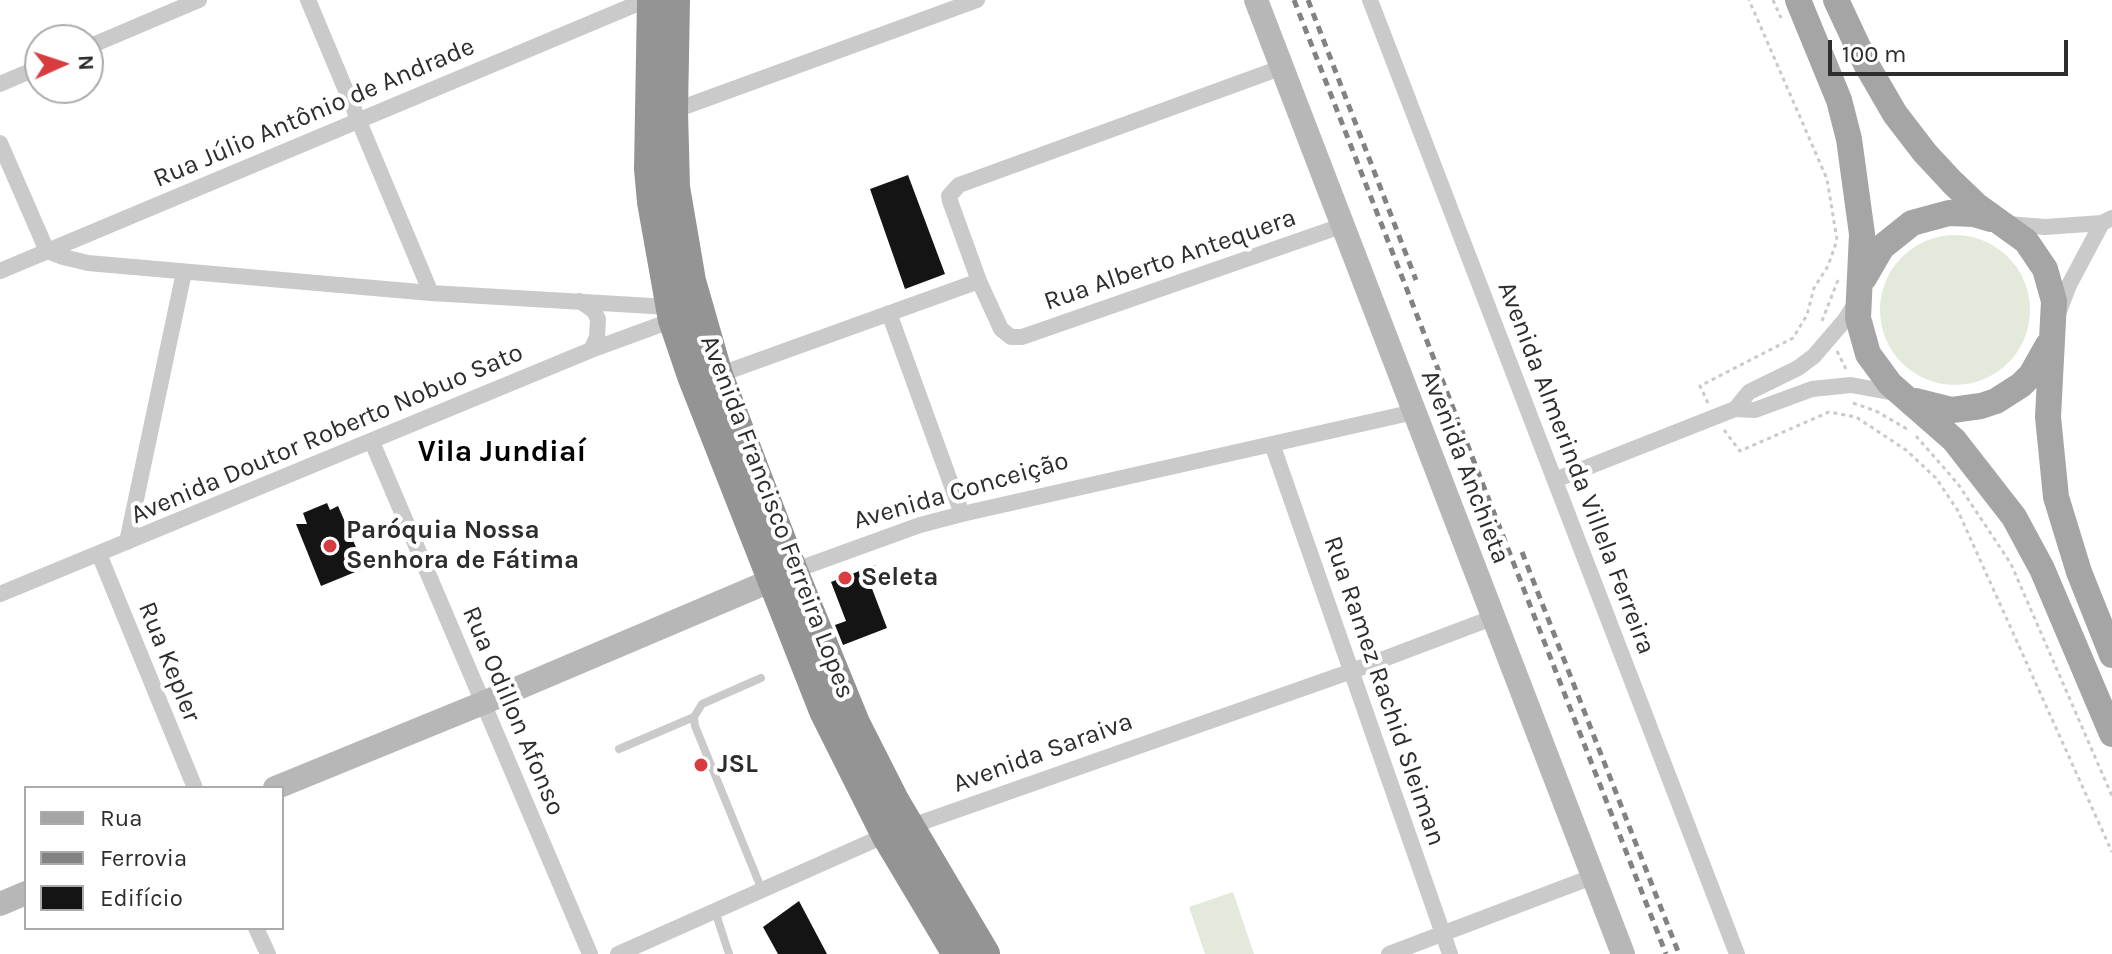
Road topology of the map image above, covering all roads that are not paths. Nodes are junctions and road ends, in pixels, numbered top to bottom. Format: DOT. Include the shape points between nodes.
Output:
graph roads {
  1 [pos="199,0"];
  2 [pos="308,0"];
  3 [pos="649,0"];
  4 [pos="675,0"];
  5 [pos="977,0"];
  6 [pos="1256,0"];
  7 [pos="1370,0"];
  8 [pos="1798,0"];
  9 [pos="1836,0"];
  10 [pos="104,40"];
  11 [pos="1283,67"];
  12 [pos="24,74"];
  13 [pos="0,84"];
  14 [pos="673,111"];
  15 [pos="359,118"];
  16 [pos="0,143"];
  17 [pos="2107,220"];
  18 [pos="1998,222"];
  19 [pos="1344,225"];
  20 [pos="47,251"];
  21 [pos="0,271"];
  22 [pos="184,272"];
  23 [pos="979,281"];
  24 [pos="1853,289"];
  25 [pos="431,293"];
  26 [pos="579,301"];
  27 [pos="889,313"];
  28 [pos="671,314"];
  29 [pos="2051,335"];
  30 [pos="591,350"];
  31 [pos="718,375"];
  32 [pos="1906,396"];
  33 [pos="1735,409"];
  34 [pos="1414,412"];
  35 [pos="372,442"];
  36 [pos="1272,444"];
  37 [pos="1555,480"];
  38 [pos="962,514"];
  39 [pos="127,542"];
  40 [pos="99,554"];
  41 [pos="782,576"];
  42 [pos="0,594"];
  43 [pos="1492,618"];
  44 [pos="2112,655"];
  45 [pos="1352,671"];
  46 [pos="761,678"];
  47 [pos="483,703"];
  48 [pos="694,717"];
  49 [pos="2112,734"];
  50 [pos="619,749"];
  51 [pos="194,786"];
  52 [pos="280,786"];
  53 [pos="898,831"];
  54 [pos="1592,877"];
  55 [pos="762,890"];
  56 [pos="24,894"];
  57 [pos="0,904"];
  58 [pos="715,911"];
  59 [pos="257,930"];
  60 [pos="1444,935"];
  61 [pos="268,954"];
  62 [pos="590,954"];
  63 [pos="618,954"];
  64 [pos="729,954"];
  65 [pos="957,954"];
  66 [pos="985,954"];
  67 [pos="1389,954"];
  68 [pos="1450,954"];
  69 [pos="1623,954"];
  70 [pos="1737,954"];
  1 -- 10 [label="street"];
  2 -- 15 [label="street"];
  3 -- 15 [label="street, Rua Júlio Antônio de Andrade"];
  3 -- 28 [label="highway, Avenida Francisco Ferreira Lopes" via="649,169"];
  4 -- 14 [label="highway, Avenida Francisco Ferreira Lopes"];
  5 -- 14 [label="street"];
  6 -- 11 [label="main road, Avenida Anchieta"];
  7 -- 37 [label="street, Avenida Almerinda Villela Ferreira"];
  8 -- 24 [label="main road" via="1839,100 1849,139 1862,234"];
  9 -- 18 [label="main road" via="1895,114 1952,182"];
  11 -- 19 [label="main road, Avenida Anchieta"];
  11 -- 23 [label="street" via="959,185 949,196"];
  12 -- 13 [label="street"];
  14 -- 31 [label="highway, Avenida Francisco Ferreira Lopes" via="681,231"];
  15 -- 20 [label="street, Rua Júlio Antônio de Andrade"];
  15 -- 25 [label="street"];
  16 -- 20 [label="street"];
  17 -- 18 [label="street" via="2045,227"];
  17 -- 29 [label="street" via="2069,285"];
  18 -- 24 [label="main road" via="1961,213 1912,223 1882,247"];
  18 -- 29 [label="main road" via="2026,241 2045,269 2054,301"];
  19 -- 23 [label="street, Rua Alberto Antequera" via="1030,335 1011,337 997,323"];
  19 -- 34 [label="main road, Avenida Anchieta"];
  20 -- 21 [label="street, Rua Júlio Antônio de Andrade"];
  20 -- 22 [label="street" via="88,263"];
  22 -- 25 [label="street"];
  22 -- 39 [label="street"];
  23 -- 27 [label="street"];
  24 -- 32 [label="main road" via="1868,354"];
  24 -- 33 [label="street" via="1828,340 1798,368 1749,392"];
  25 -- 26 [label="street"];
  26 -- 28 [label="street"];
  26 -- 30 [label="street" via="598,319"];
  27 -- 31 [label="street"];
  27 -- 38 [label="street"];
  28 -- 30 [label="street, Avenida Doutor Roberto Nobuo Sato"];
  28 -- 31 [label="highway" via="686,315"];
  28 -- 41 [label="highway, Avenida Francisco Ferreira Lopes" via="692,376"];
  29 -- 32 [label="main road" via="2031,375 1996,401 1952,410"];
  29 -- 44 [label="main road" via="2049,438 2056,497"];
  30 -- 35 [label="street, Avenida Doutor Roberto Nobuo Sato"];
  31 -- 41 [label="highway, Avenida Francisco Ferreira Lopes"];
  32 -- 33 [label="street" via="1851,385 1797,393 1755,410"];
  32 -- 49 [label="main road" via="1954,440 2021,529"];
  33 -- 37 [label="street"];
  34 -- 36 [label="street, Avenida Conceição"];
  34 -- 43 [label="main road, Avenida Anchieta"];
  35 -- 39 [label="street, Avenida Doutor Roberto Nobuo Sato"];
  35 -- 47 [label="street, Rua Odillon Afonso"];
  36 -- 38 [label="street, Avenida Conceição"];
  36 -- 45 [label="street, Rua Ramez Rachid Sleiman"];
  37 -- 70 [label="street, Avenida Almerinda Villela Ferreira"];
  38 -- 41 [label="street, Avenida Conceição"];
  39 -- 40 [label="street, Avenida Doutor Roberto Nobuo Sato"];
  40 -- 42 [label="street, Avenida Doutor Roberto Nobuo Sato"];
  40 -- 51 [label="street, Rua Kepler"];
  41 -- 47 [label="main road, Avenida Conceição"];
  41 -- 53 [label="highway, Avenida Francisco Ferreira Lopes" via="855,723"];
  43 -- 45 [label="street, Avenida Saraiva"];
  43 -- 54 [label="main road, Avenida Anchieta"];
  45 -- 53 [label="street, Avenida Saraiva"];
  45 -- 60 [label="street, Rua Ramez Rachid Sleiman"];
  46 -- 48 [label="lane" via="702,704"];
  47 -- 52 [label="main road, Avenida Conceição"];
  47 -- 62 [label="street, Rua Odillon Afonso"];
  48 -- 50 [label="lane"];
  48 -- 55 [label="lane"];
  53 -- 55 [label="street, Avenida Saraiva"];
  53 -- 65 [label="highway, Avenida Francisco Ferreira Lopes"];
  53 -- 66 [label="highway, Avenida Francisco Ferreira Lopes"];
  54 -- 60 [label="street"];
  54 -- 69 [label="main road, Avenida Anchieta"];
  55 -- 58 [label="street, Avenida Saraiva"];
  56 -- 57 [label="main road"];
  58 -- 63 [label="street, Avenida Saraiva"];
  58 -- 64 [label="lane"];
  59 -- 61 [label="street"];
  60 -- 67 [label="street"];
  60 -- 68 [label="street, Rua Ramez Rachid Sleiman"];
}
